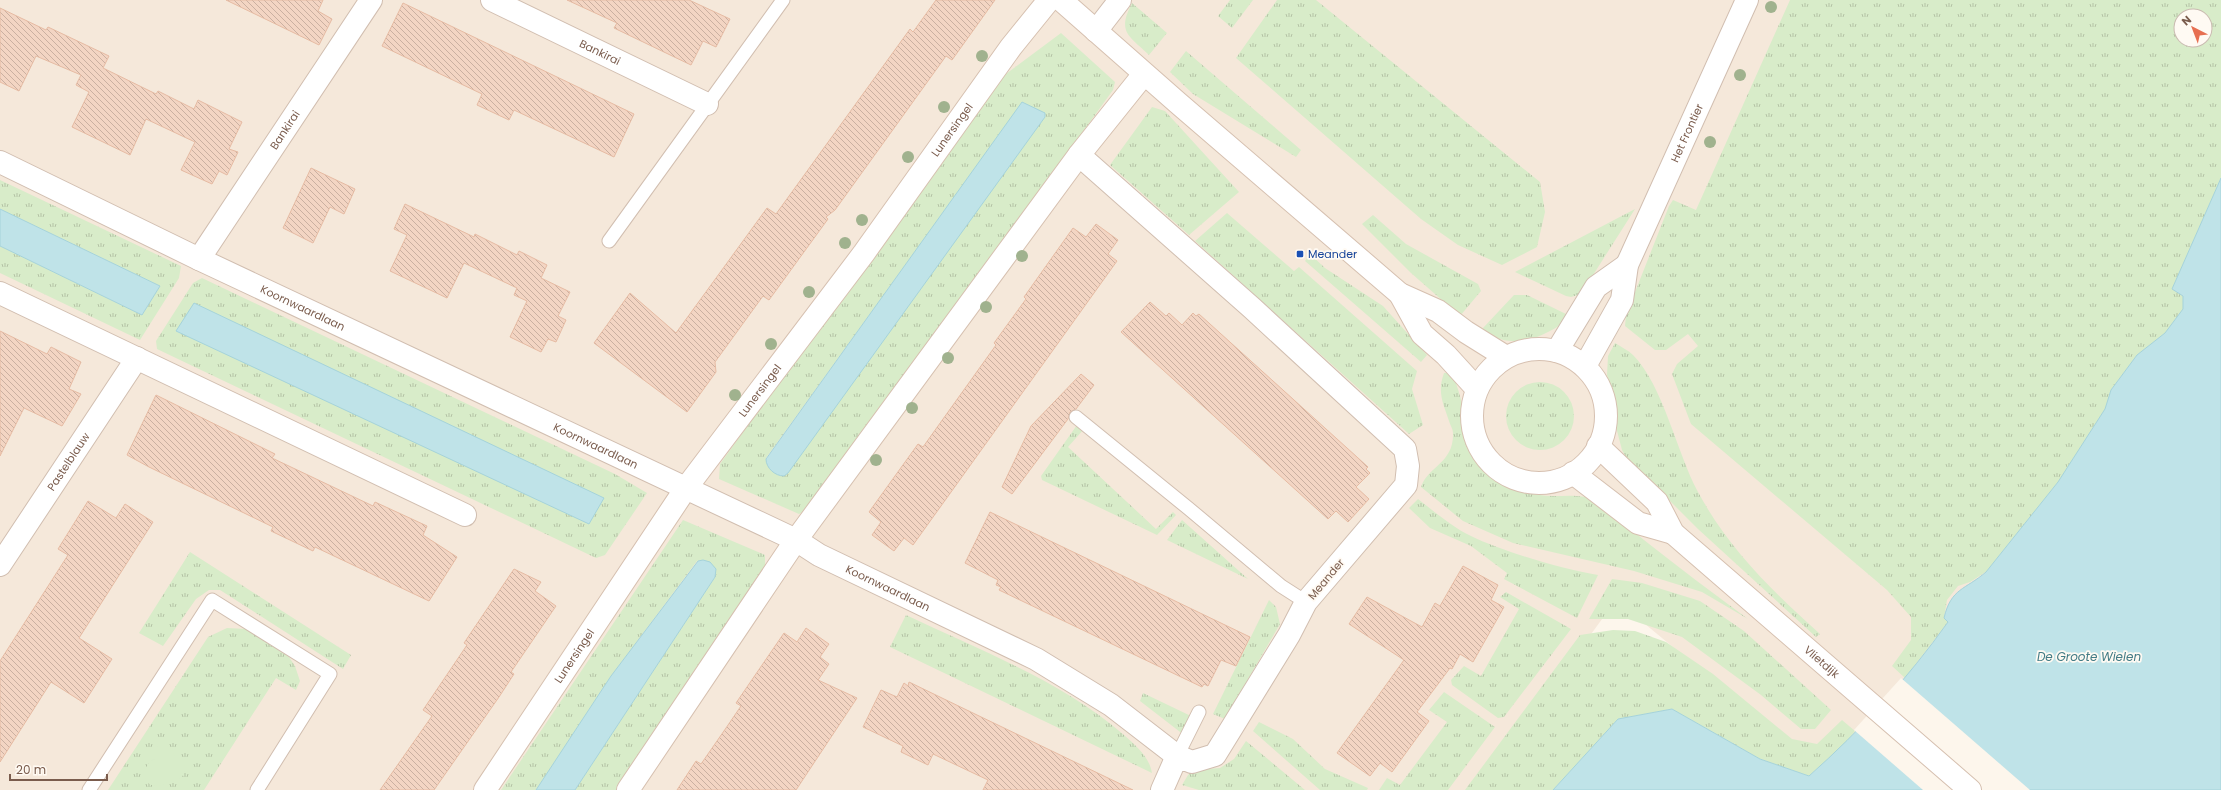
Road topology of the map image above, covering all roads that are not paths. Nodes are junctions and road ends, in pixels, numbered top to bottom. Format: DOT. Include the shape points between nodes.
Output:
graph roads {
  1 [pos="371,0"];
  2 [pos="492,0"];
  3 [pos="784,0"];
  4 [pos="1049,0"];
  5 [pos="1061,0"];
  6 [pos="1120,0"];
  7 [pos="1747,0"];
  8 [pos="1096,31"];
  9 [pos="1144,74"];
  10 [pos="707,104"];
  11 [pos="1079,156"];
  12 [pos="0,162"];
  13 [pos="609,241"];
  14 [pos="199,259"];
  15 [pos="1627,265"];
  16 [pos="0,293"];
  17 [pos="1400,294"];
  18 [pos="1558,351"];
  19 [pos="1506,357"];
  20 [pos="137,358"];
  21 [pos="1585,366"];
  22 [pos="1477,389"];
  23 [pos="1076,417"];
  24 [pos="1598,446"];
  25 [pos="1573,473"];
  26 [pos="686,488"];
  27 [pos="464,515"];
  28 [pos="1673,533"];
  29 [pos="796,540"];
  30 [pos="0,565"];
  31 [pos="1306,602"];
  32 [pos="1199,712"];
  33 [pos="1177,756"];
  34 [pos="89,790"];
  35 [pos="257,790"];
  36 [pos="485,790"];
  37 [pos="628,790"];
  38 [pos="1162,790"];
  39 [pos="1970,790"];
  1 -- 14 [label="street, Bankirai"];
  2 -- 10 [label="street, Bankirai"];
  3 -- 10 [label="lane"];
  4 -- 26 [label="street, Lunersingel" via="1011,47 864,253"];
  5 -- 8 [label="street"];
  6 -- 8 [label="street"];
  7 -- 15 [label="street, Het Frontier"];
  8 -- 9 [label="street"];
  9 -- 11 [label="street"];
  9 -- 17 [label="street"];
  10 -- 13 [label="lane"];
  11 -- 29 [label="street"];
  11 -- 31 [label="street, Meander" via="1252,308 1405,449 1408,466 1406,485"];
  12 -- 14 [label="street, Koornwaardlaan"];
  14 -- 26 [label="street, Koornwaardlaan"];
  15 -- 18 [label="street" via="1596,287"];
  15 -- 21 [label="street, Het Frontier" via="1622,300"];
  16 -- 20 [label="street"];
  17 -- 19 [label="street" via="1438,311"];
  17 -- 22 [label="street" via="1422,334 1446,355"];
  18 -- 19 [label="street" via="1540,349"];
  18 -- 21 [label="street"];
  19 -- 22 [label="street" via="1489,371"];
  20 -- 27 [label="street"];
  20 -- 30 [label="street, Pastelblauw"];
  21 -- 24 [label="street" via="1603,396 1606,413 1604,430"];
  22 -- 25 [label="street" via="1472,409 1473,430 1481,450 1494,466 1512,477 1532,482 1553,481"];
  23 -- 31 [label="lane" via="1281,586"];
  24 -- 25 [label="street" via="1587,462"];
  24 -- 28 [label="street, Vlietdijk" via="1657,502"];
  25 -- 28 [label="street, Vlietdijk" via="1638,523"];
  26 -- 29 [label="street, Koornwaardlaan"];
  26 -- 36 [label="street, Lunersingel"];
  28 -- 39 [label="street, Vlietdijk"];
  29 -- 33 [label="street, Koornwaardlaan" via="819,555 1036,659 1111,705"];
  29 -- 37 [label="street"];
  31 -- 33 [label="street, Meander" via="1215,755 1192,762"];
  32 -- 33 [label="lane"];
  33 -- 38 [label="street"];
  34 -- 35 [label="lane" via="212,600 330,674"];
}
